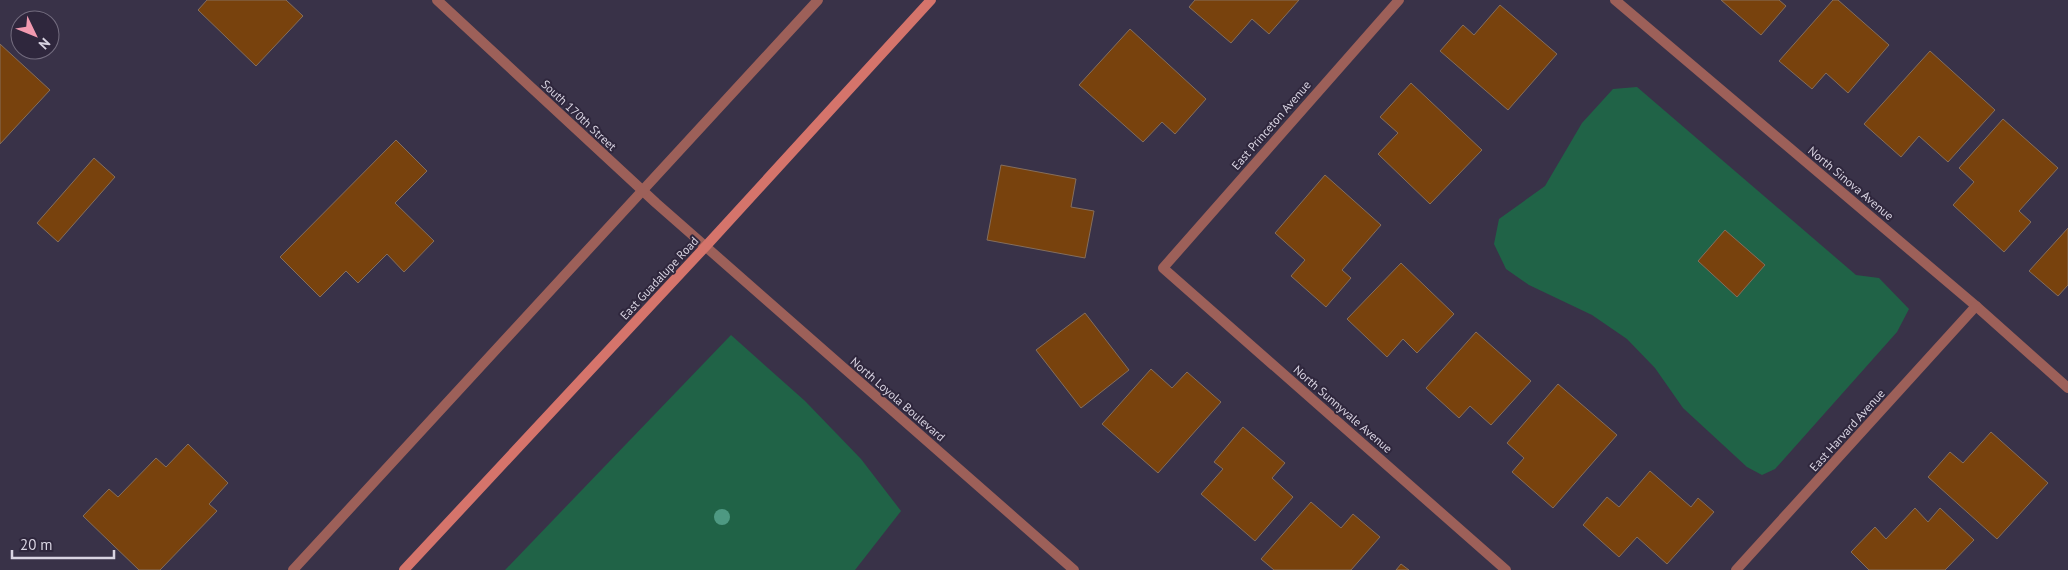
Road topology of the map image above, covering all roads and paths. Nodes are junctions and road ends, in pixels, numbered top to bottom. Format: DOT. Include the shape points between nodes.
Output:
graph roads {
  1 [pos="436,0"];
  2 [pos="818,0"];
  3 [pos="931,0"];
  4 [pos="1399,0"];
  5 [pos="1615,0"];
  6 [pos="643,190"];
  7 [pos="706,246"];
  8 [pos="1163,268"];
  9 [pos="1976,306"];
  10 [pos="2068,388"];
  11 [pos="293,570"];
  12 [pos="404,570"];
  13 [pos="1074,570"];
  14 [pos="1506,570"];
  15 [pos="1736,570"];
  1 -- 6 [label="street, South 170th Street"];
  2 -- 6 [label="street"];
  3 -- 7 [label="main road, East Guadalupe Road"];
  4 -- 8 [label="street, East Princeton Avenue"];
  5 -- 9 [label="street, North Sinova Avenue"];
  6 -- 7 [label="street, South 170th Street"];
  6 -- 11 [label="street"];
  7 -- 12 [label="main road, East Guadalupe Road"];
  7 -- 13 [label="street, North Loyola Boulevard"];
  8 -- 14 [label="street, North Sunnyvale Avenue"];
  9 -- 10 [label="street, North Sinova Avenue"];
  9 -- 15 [label="street, East Harvard Avenue"];
}
